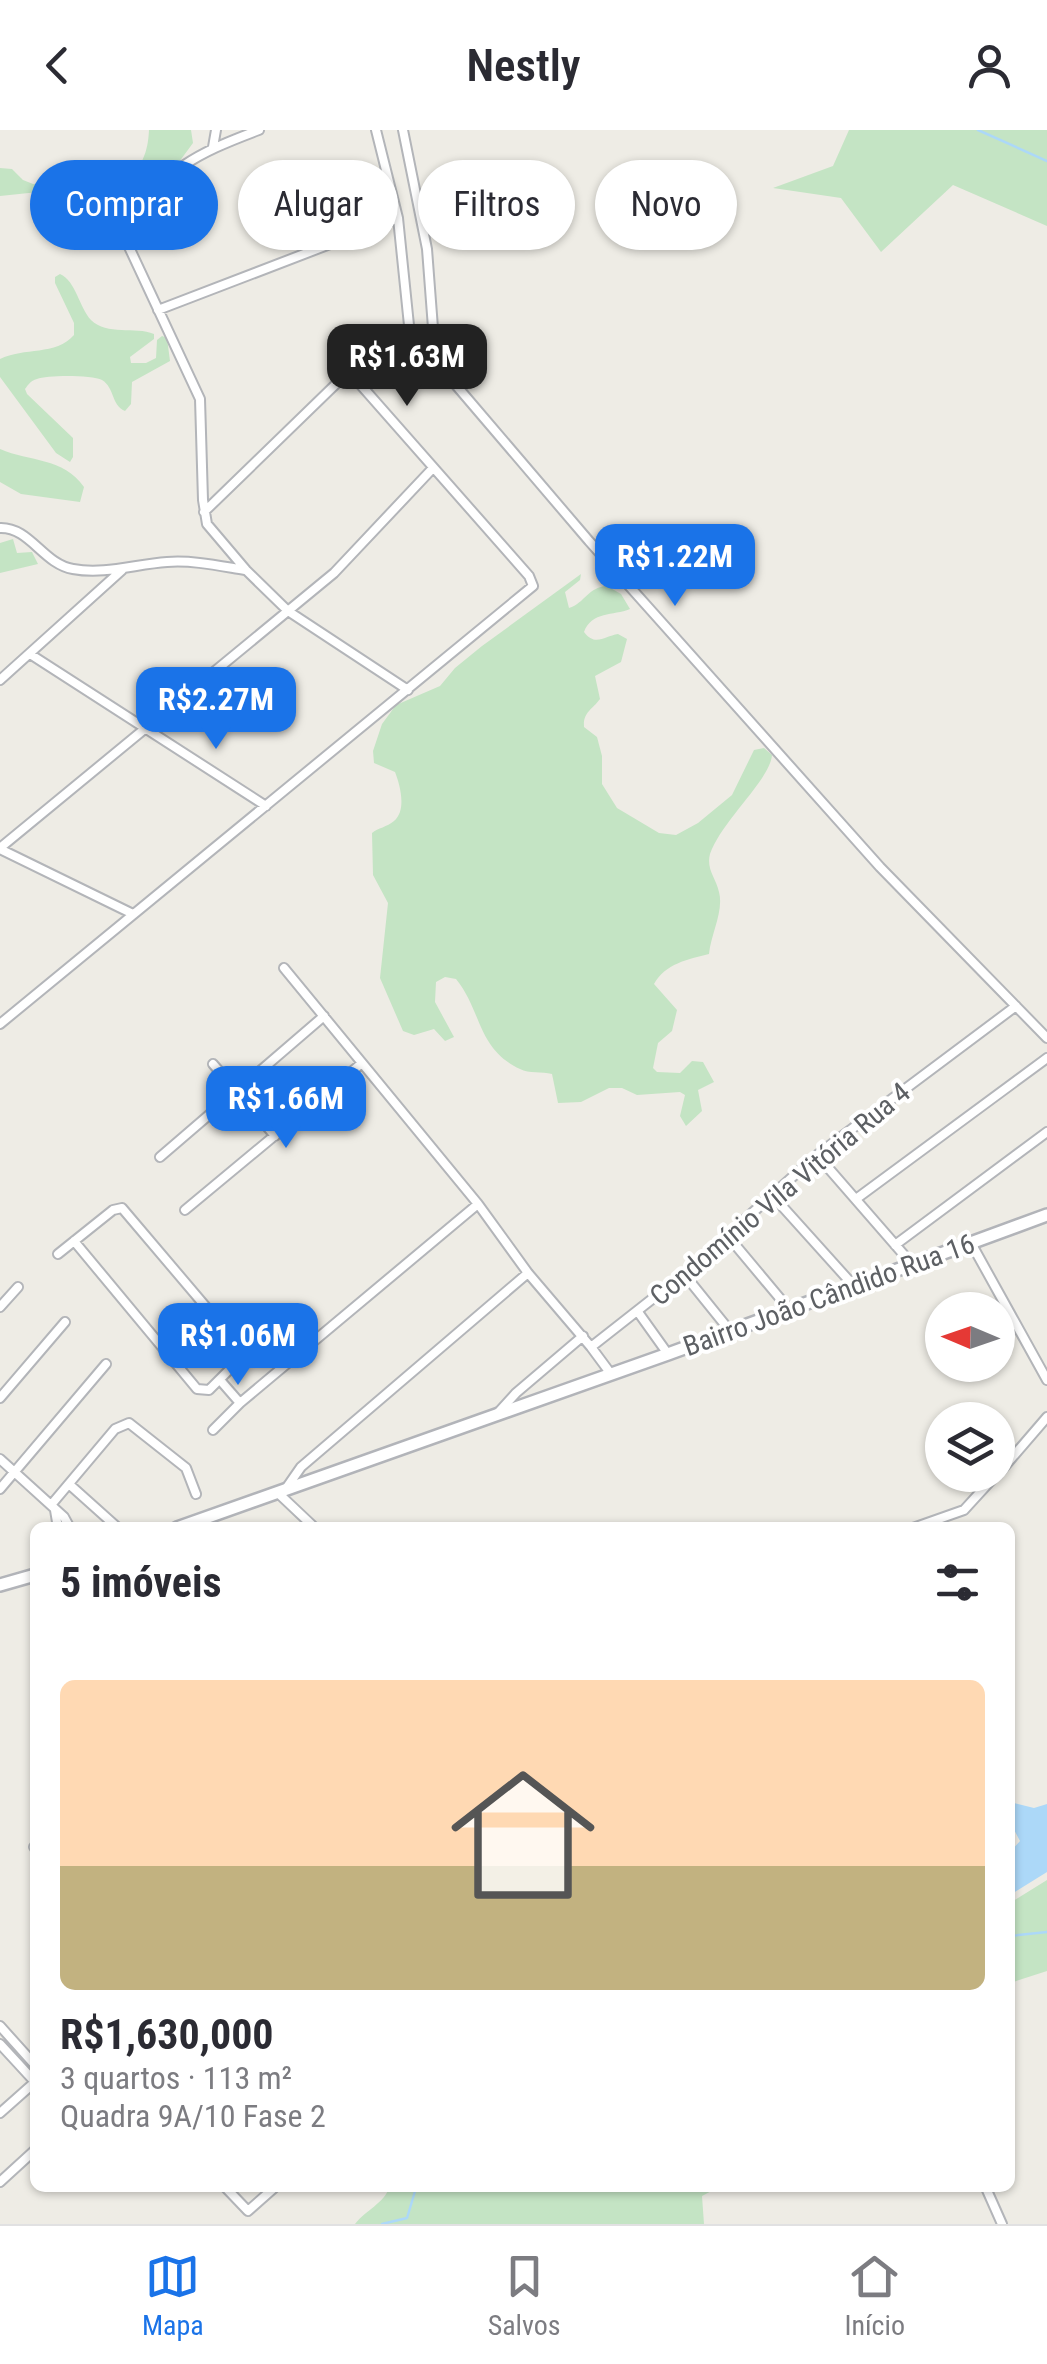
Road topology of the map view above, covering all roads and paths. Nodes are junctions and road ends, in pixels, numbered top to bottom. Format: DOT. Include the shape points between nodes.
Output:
graph roads {
  1 [pos="216,130"];
  2 [pos="259,130"];
  3 [pos="376,130"];
  4 [pos="403,130"];
  5 [pos="212,147"];
  6 [pos="384,160"];
  7 [pos="398,218"];
  8 [pos="315,250"];
  9 [pos="158,310"];
  10 [pos="352,374"];
  11 [pos="434,468"];
  12 [pos="204,512"];
  13 [pos="0,528"];
  14 [pos="122,570"];
  15 [pos="246,570"];
  16 [pos="288,612"];
  17 [pos="30,654"];
  18 [pos="0,680"];
  19 [pos="408,690"];
  20 [pos="146,728"];
  21 [pos="266,806"];
  22 [pos="0,848"];
  23 [pos="132,914"];
  24 [pos="284,968"];
  25 [pos="1016,1006"];
  26 [pos="324,1016"];
  27 [pos="0,1024"];
  28 [pos="1047,1038"];
  29 [pos="1047,1058"];
  30 [pos="213,1064"];
  31 [pos="362,1064"];
  32 [pos="238,1090"];
  33 [pos="1047,1132"];
  34 [pos="275,1136"];
  35 [pos="817,1155"];
  36 [pos="160,1157"];
  37 [pos="772,1195"];
  38 [pos="856,1199"];
  39 [pos="478,1204"];
  40 [pos="186,1210"];
  41 [pos="1047,1215"];
  42 [pos="727,1235"];
  43 [pos="74,1241"];
  44 [pos="971,1242"];
  45 [pos="895,1244"];
  46 [pos="58,1254"];
  47 [pos="911,1263"];
  48 [pos="528,1273"];
  49 [pos="684,1274"];
  50 [pos="852,1285"];
  51 [pos="18,1286"];
  52 [pos="0,1307"];
  53 [pos="788,1308"];
  54 [pos="638,1312"];
  55 [pos="65,1322"];
  56 [pos="730,1331"];
  57 [pos="583,1336"];
  58 [pos="591,1346"];
  59 [pos="668,1354"];
  60 [pos="106,1364"];
  61 [pos="610,1374"];
  62 [pos="220,1380"];
  63 [pos="1047,1380"];
  64 [pos="0,1398"];
  65 [pos="240,1403"];
  66 [pos="497,1414"];
  67 [pos="1047,1417"];
  68 [pos="214,1430"];
  69 [pos="1015,1453"];
  70 [pos="0,1459"];
  71 [pos="15,1472"];
  72 [pos="70,1485"];
  73 [pos="0,1489"];
  74 [pos="282,1492"];
  75 [pos="980,1492"];
  76 [pos="196,1494"];
  77 [pos="53,1508"];
  78 [pos="56,1522"];
  79 [pos="65,1522"];
  80 [pos="111,1522"];
  81 [pos="194,1522"];
  82 [pos="310,1522"];
  83 [pos="930,1522"];
  84 [pos="30,1577"];
  85 [pos="0,1586"];
  86 [pos="0,2026"];
  87 [pos="0,2044"];
  88 [pos="30,2059"];
  89 [pos="30,2077"];
  90 [pos="30,2086"];
  91 [pos="0,2113"];
  92 [pos="30,2155"];
  93 [pos="0,2182"];
  94 [pos="230,2192"];
  95 [pos="269,2192"];
  96 [pos="988,2192"];
  97 [pos="1002,2224"];
  1 -- 5 [label="street"];
  2 -- 5 [label="street"];
  3 -- 6 [label="street"];
  4 -- 25 [label="street" via="428,250 434,341 455,384 880,866"];
  5 -- 9 [label="street" via="176,168 124,223 124,237"];
  7 -- 10 [label="street" via="410,348"];
  8 -- 9 [label="street"];
  9 -- 12 [label="street" via="200,399"];
  10 -- 11 [label="street"];
  10 -- 12 [label="street" via="325,392"];
  11 -- 16 [label="street" via="354,554"];
  11 -- 19 [label="street" via="533,583"];
  12 -- 15 [label="street"];
  13 -- 14 [label="street" via="19,532 68,568"];
  14 -- 15 [label="street" via="176,562"];
  14 -- 17 [label="street"];
  15 -- 16 [label="street"];
  16 -- 19 [label="street"];
  16 -- 20 [label="street"];
  17 -- 18 [label="street"];
  17 -- 20 [label="street"];
  19 -- 21 [label="street"];
  20 -- 21 [label="street"];
  20 -- 22 [label="street"];
  21 -- 23 [label="street"];
  22 -- 23 [label="street"];
  23 -- 27 [label="street"];
  24 -- 26 [label="street"];
  25 -- 28 [label="street"];
  25 -- 35 [label="street, Condomínio Vila Vitória Rua 4"];
  26 -- 31 [label="street"];
  26 -- 32 [label="street"];
  29 -- 38 [label="street"];
  30 -- 32 [label="street"];
  31 -- 34 [label="street"];
  31 -- 39 [label="street"];
  32 -- 34 [label="street"];
  32 -- 36 [label="street"];
  33 -- 45 [label="street"];
  34 -- 40 [label="street"];
  35 -- 37 [label="street, Condomínio Vila Vitória Rua 4"];
  35 -- 38 [label="street"];
  37 -- 42 [label="street, Condomínio Vila Vitória Rua 4"];
  37 -- 50 [label="street"];
  38 -- 45 [label="street"];
  39 -- 48 [label="street"];
  39 -- 65 [label="street"];
  41 -- 44 [label="street, Bairro João Cândido Rua 16"];
  42 -- 49 [label="street, Condomínio Vila Vitória Rua 4"];
  42 -- 53 [label="street"];
  43 -- 46 [label="street"];
  43 -- 62 [label="street" via="197,1389 206,1391"];
  43 -- 62 [label="street" via="113,1210 125,1210 234,1340 240,1356"];
  44 -- 47 [label="street, Bairro João Cândido Rua 16"];
  44 -- 63 [label="street"];
  45 -- 47 [label="street"];
  47 -- 50 [label="street, Bairro João Cândido Rua 16"];
  48 -- 57 [label="street"];
  48 -- 74 [label="street" via="301,1466"];
  49 -- 54 [label="street, Condomínio Vila Vitória Rua 4"];
  49 -- 56 [label="street"];
  50 -- 53 [label="street, Bairro João Cândido Rua 16"];
  51 -- 52 [label="street"];
  53 -- 56 [label="street, Bairro João Cândido Rua 16"];
  54 -- 58 [label="street, Condomínio Vila Vitória Rua 4"];
  54 -- 59 [label="street"];
  55 -- 64 [label="street"];
  56 -- 59 [label="street, Bairro João Cândido Rua 16"];
  57 -- 58 [label="street"];
  57 -- 66 [label="street"];
  58 -- 61 [label="street"];
  59 -- 61 [label="street, Bairro João Cândido Rua 16"];
  60 -- 71 [label="street"];
  61 -- 66 [label="street, Bairro João Cândido Rua 16"];
  62 -- 65 [label="street"];
  65 -- 68 [label="street"];
  66 -- 74 [label="street, Bairro João Cândido Rua 16"];
  67 -- 69 [label="street"];
  70 -- 71 [label="street"];
  71 -- 73 [label="street"];
  71 -- 77 [label="street"];
  72 -- 76 [label="street" via="115,1429 129,1423 186,1468"];
  72 -- 77 [label="street"];
  72 -- 80 [label="street"];
  74 -- 81 [label="street, Bairro João Cândido Rua 16"];
  74 -- 82 [label="street"];
  75 -- 83 [label="street" via="964,1510"];
  77 -- 78 [label="street"];
  77 -- 79 [label="street"];
  84 -- 85 [label="street"];
  86 -- 88 [label="street"];
  87 -- 89 [label="street"];
  90 -- 91 [label="street"];
  92 -- 93 [label="street"];
  94 -- 95 [label="street" via="248,2211"];
  96 -- 97 [label="street"];
}
